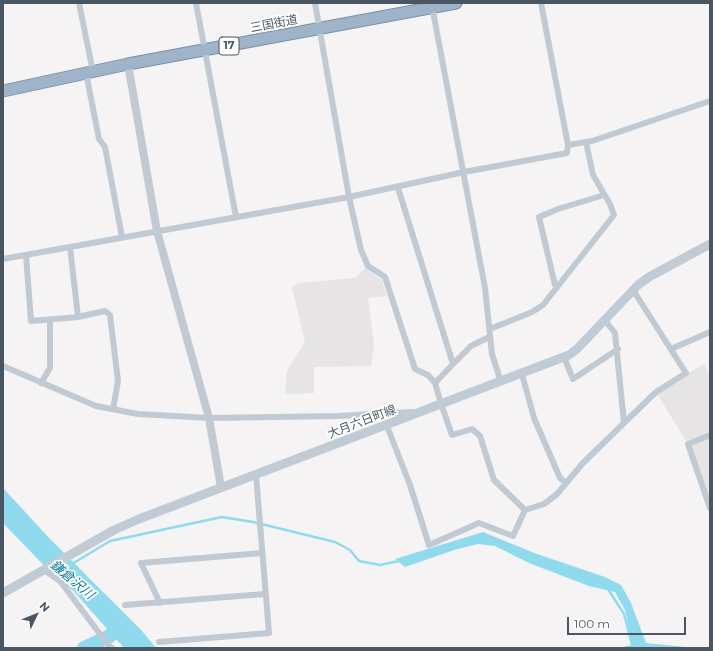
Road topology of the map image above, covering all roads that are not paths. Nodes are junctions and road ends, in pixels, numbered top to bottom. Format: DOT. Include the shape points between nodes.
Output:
graph roads {
  1 [pos="79,3"];
  2 [pos="196,3"];
  3 [pos="315,3"];
  4 [pos="456,3"];
  5 [pos="541,3"];
  6 [pos="432,5"];
  7 [pos="320,29"];
  8 [pos="205,51"];
  9 [pos="128,64"];
  10 [pos="89,73"];
  11 [pos="3,91"];
  12 [pos="710,101"];
  13 [pos="586,142"];
  14 [pos="568,145"];
  15 [pos="464,172"];
  16 [pos="398,188"];
  17 [pos="604,195"];
  18 [pos="349,197"];
  19 [pos="236,217"];
  20 [pos="157,231"];
  21 [pos="122,237"];
  22 [pos="710,244"];
  23 [pos="70,247"];
  24 [pos="26,255"];
  25 [pos="3,259"];
  26 [pos="557,287"];
  27 [pos="632,290"];
  28 [pos="78,317"];
  29 [pos="604,319"];
  30 [pos="50,320"];
  31 [pos="490,329"];
  32 [pos="710,332"];
  33 [pos="489,337"];
  34 [pos="618,349"];
  35 [pos="671,349"];
  36 [pos="564,357"];
  37 [pos="453,364"];
  38 [pos="3,366"];
  39 [pos="522,374"];
  40 [pos="501,382"];
  41 [pos="42,383"];
  42 [pos="435,383"];
  43 [pos="441,404"];
  44 [pos="113,409"];
  45 [pos="426,410"];
  46 [pos="209,418"];
  47 [pos="624,423"];
  48 [pos="387,426"];
  49 [pos="710,435"];
  50 [pos="256,475"];
  51 [pos="566,483"];
  52 [pos="221,487"];
  53 [pos="710,508"];
  54 [pos="525,510"];
  55 [pos="262,553"];
  56 [pos="44,570"];
  57 [pos="3,593"];
  58 [pos="265,594"];
  59 [pos="160,603"];
  60 [pos="125,605"];
  61 [pos="159,642"];
  62 [pos="110,647"];
  1 -- 10 [label="street"];
  2 -- 8 [label="street"];
  3 -- 7 [label="street"];
  4 -- 6 [label="highway, 三国街道 / 17"];
  5 -- 14 [label="street"];
  6 -- 7 [label="highway, 三国街道 / 17"];
  6 -- 15 [label="street"];
  7 -- 8 [label="highway, 三国街道 / 17"];
  7 -- 18 [label="street"];
  8 -- 9 [label="highway, 三国街道 / 17"];
  8 -- 19 [label="street"];
  9 -- 10 [label="highway, 三国街道 / 17"];
  9 -- 20 [label="street"];
  10 -- 11 [label="highway, 三国街道 / 17"];
  10 -- 21 [label="street" via="98,139 105,147"];
  12 -- 13 [label="street"];
  13 -- 14 [label="street"];
  13 -- 17 [label="street" via="593,175"];
  14 -- 15 [label="street" via="567,153"];
  15 -- 16 [label="street"];
  15 -- 31 [label="street"];
  16 -- 18 [label="street"];
  16 -- 37 [label="street"];
  17 -- 26 [label="street" via="614,214"];
  17 -- 26 [label="street" via="539,217"];
  18 -- 19 [label="street"];
  18 -- 42 [label="street" via="361,250 368,266 385,277 416,369 428,375"];
  19 -- 20 [label="street"];
  20 -- 21 [label="street"];
  20 -- 46 [label="street"];
  21 -- 23 [label="street"];
  22 -- 27 [label="main road, 大月六日町線" via="649,277"];
  23 -- 24 [label="street"];
  23 -- 28 [label="street"];
  24 -- 25 [label="street"];
  24 -- 30 [label="street" via="31,321"];
  26 -- 31 [label="street" via="543,305 532,312"];
  27 -- 29 [label="main road, 大月六日町線"];
  27 -- 35 [label="street"];
  28 -- 30 [label="street"];
  28 -- 44 [label="street" via="105,311 110,315 118,381"];
  29 -- 34 [label="street" via="615,333"];
  29 -- 36 [label="main road, 大月六日町線" via="577,349"];
  30 -- 41 [label="street" via="50,368"];
  31 -- 33 [label="street"];
  32 -- 35 [label="street"];
  33 -- 37 [label="street" via="471,346"];
  33 -- 40 [label="street"];
  34 -- 36 [label="street" via="573,379"];
  34 -- 47 [label="street"];
  35 -- 47 [label="street" via="686,373 656,392"];
  36 -- 39 [label="main road, 大月六日町線"];
  37 -- 42 [label="street"];
  38 -- 41 [label="street"];
  39 -- 40 [label="main road, 大月六日町線"];
  39 -- 51 [label="street" via="534,418 560,478"];
  40 -- 43 [label="main road, 大月六日町線"];
  41 -- 44 [label="street" via="96,406"];
  42 -- 43 [label="street"];
  43 -- 45 [label="main road, 大月六日町線"];
  43 -- 54 [label="street" via="452,435 472,429 480,436 494,480"];
  44 -- 46 [label="street" via="138,414"];
  45 -- 46 [label="street" via="390,414"];
  45 -- 48 [label="main road, 大月六日町線"];
  46 -- 52 [label="street"];
  47 -- 51 [label="street"];
  48 -- 50 [label="main road, 大月六日町線"];
  48 -- 54 [label="street" via="410,485 429,545 479,523 513,536"];
  49 -- 53 [label="street" via="688,444"];
  50 -- 52 [label="main road, 大月六日町線"];
  50 -- 55 [label="street"];
  51 -- 54 [label="street" via="544,504"];
  52 -- 56 [label="main road, 大月六日町線" via="114,530"];
  55 -- 58 [label="street"];
  55 -- 59 [label="street" via="141,563"];
  56 -- 57 [label="main road, 大月六日町線"];
  56 -- 62 [label="street" via="60,581"];
  58 -- 59 [label="street"];
  58 -- 61 [label="street" via="269,633"];
  59 -- 60 [label="street"];
}
